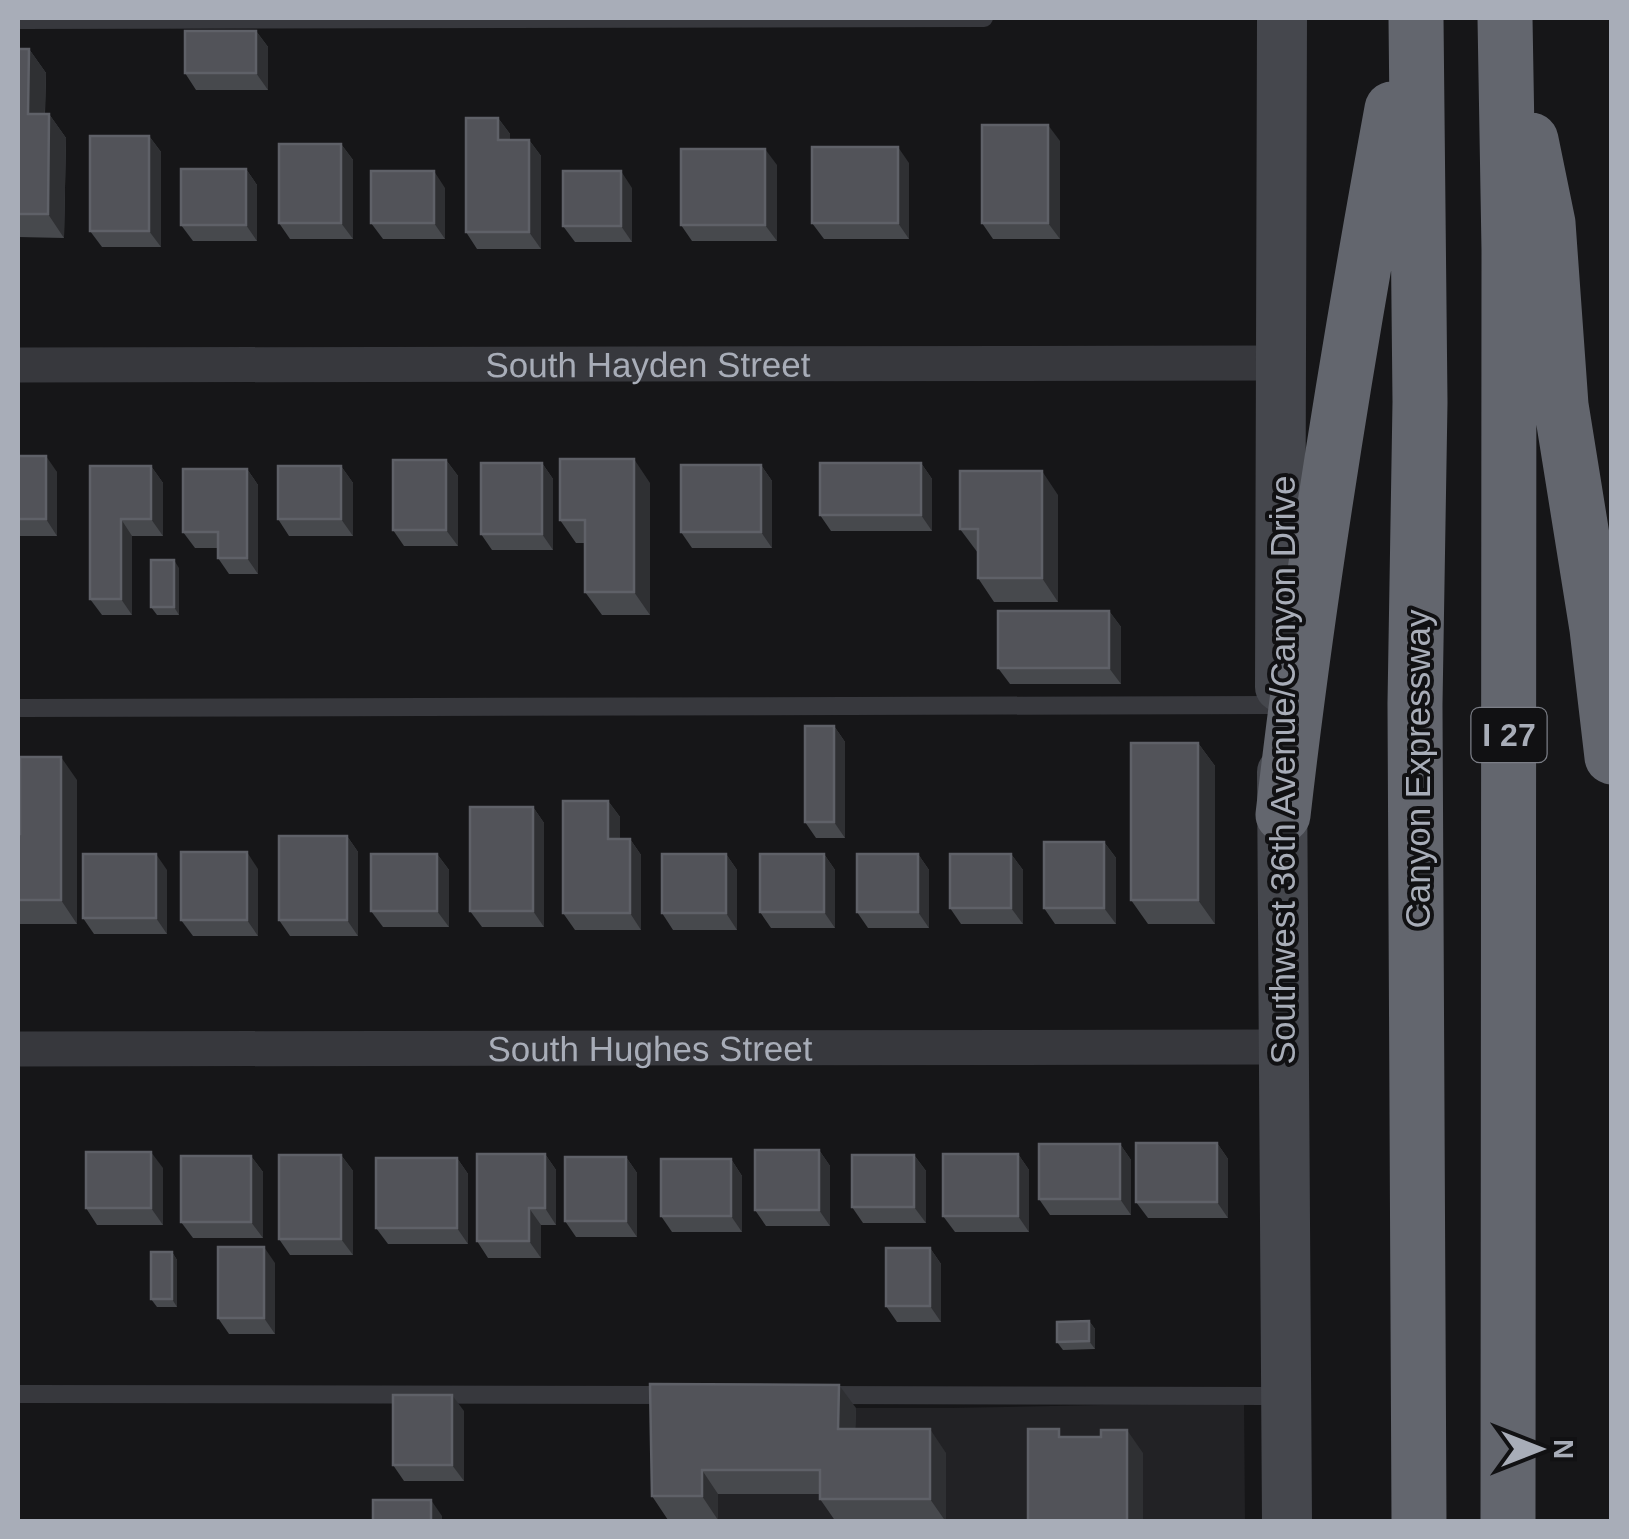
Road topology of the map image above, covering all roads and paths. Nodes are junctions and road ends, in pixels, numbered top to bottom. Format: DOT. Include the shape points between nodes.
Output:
graph roads {
  1 [pos="984,18"];
  2 [pos="1282,18"];
  3 [pos="1413,18"];
  4 [pos="1506,18"];
  5 [pos="18,20"];
  6 [pos="1280,363"];
  7 [pos="18,365"];
  8 [pos="1280,705"];
  9 [pos="18,708"];
  10 [pos="1612,756"];
  11 [pos="1283,815"];
  12 [pos="1284,1047"];
  13 [pos="18,1049"];
  14 [pos="18,1394"];
  15 [pos="696,1395"];
  16 [pos="795,1395"];
  17 [pos="1286,1396"];
  18 [pos="1288,1519"];
  19 [pos="1419,1522"];
  20 [pos="1508,1522"];
  1 -- 5 [label="lane"];
  2 -- 6 [label="main road, Southwest 36th Avenue/Canyon Drive"];
  3 -- 11 [label="highway" via="1373,213"];
  3 -- 19 [label="highway, Canyon Expressway" via="1420,402"];
  4 -- 10 [label="highway" via="1548,223 1561,404"];
  4 -- 20 [label="highway, I 27"];
  6 -- 7 [label="street, South Hayden Street"];
  6 -- 8 [label="main road, Southwest 36th Avenue/Canyon Drive"];
  8 -- 9 [label="lane"];
  8 -- 11 [label="main road, Southwest 36th Avenue/Canyon Drive"];
  11 -- 12 [label="main road, Southwest 36th Avenue/Canyon Drive"];
  12 -- 13 [label="street, South Hughes Street"];
  12 -- 17 [label="main road, Southwest 36th Avenue/Canyon Drive"];
  14 -- 15 [label="lane"];
  16 -- 17 [label="lane"];
  17 -- 18 [label="main road, Southwest 36th Avenue/Canyon Drive"];
}
